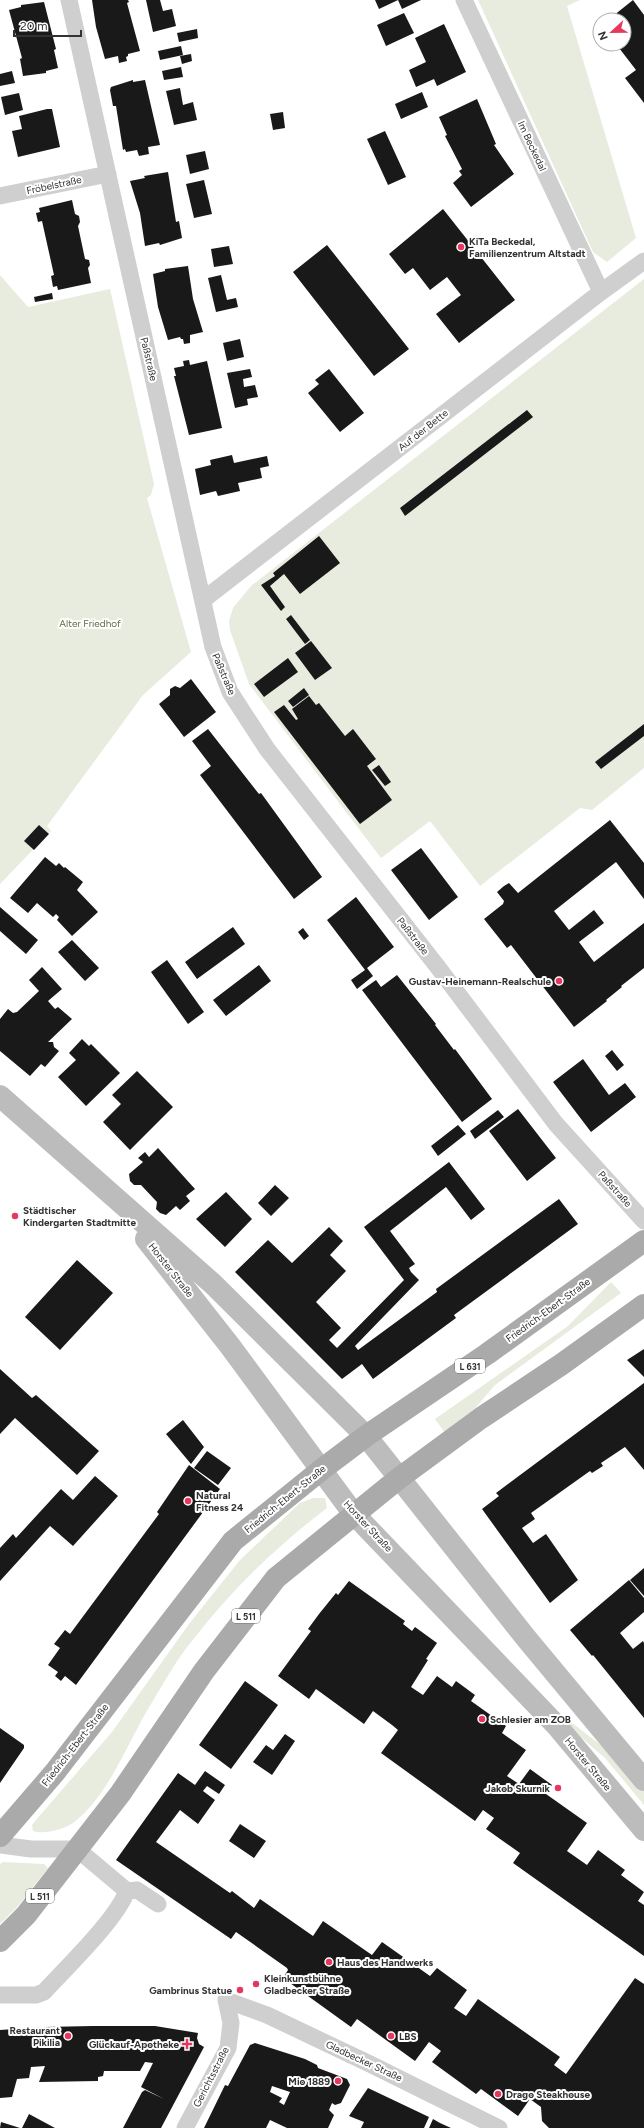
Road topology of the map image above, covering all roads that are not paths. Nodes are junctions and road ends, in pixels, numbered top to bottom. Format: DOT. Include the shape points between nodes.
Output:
graph roads {
  1 [pos="69,0"];
  2 [pos="464,0"];
  3 [pos="108,174"];
  4 [pos="0,196"];
  5 [pos="644,261"];
  6 [pos="601,292"];
  7 [pos="203,600"];
  8 [pos="0,1096"];
  9 [pos="118,1200"];
  10 [pos="644,1221"];
  11 [pos="644,1241"];
  12 [pos="644,1306"];
  13 [pos="366,1436"];
  14 [pos="321,1470"];
  15 [pos="398,1479"];
  16 [pos="354,1513"];
  17 [pos="644,1780"];
  18 [pos="644,1830"];
  19 [pos="0,1836"];
  20 [pos="0,1845"];
  21 [pos="77,1849"];
  22 [pos="127,1891"];
  23 [pos="158,1904"];
  24 [pos="0,1941"];
  25 [pos="0,1995"];
  26 [pos="226,2000"];
  27 [pos="185,2128"];
  28 [pos="499,2128"];
  1 -- 3 [label="street, Paßstraße"];
  2 -- 6 [label="street, Im Beckedal"];
  3 -- 4 [label="street, Fröbelstraße"];
  3 -- 7 [label="street, Paßstraße"];
  5 -- 6 [label="street, Auf der Bette"];
  6 -- 7 [label="street, Auf der Bette"];
  7 -- 10 [label="street, Paßstraße" via="220,670 230,692 267,749 437,966 556,1124"];
  8 -- 9 [label="main road, Horster Straße"];
  9 -- 13 [label="main road, Horster Straße" via="213,1284"];
  9 -- 14 [label="main road, Horster Straße"];
  11 -- 13 [label="main road, Friedrich-Ebert-Straße / L 631" via="487,1354"];
  12 -- 15 [label="main road" via="481,1418"];
  13 -- 14 [label="main road, Friedrich-Ebert-Straße"];
  13 -- 15 [label="main road, Horster Straße"];
  14 -- 16 [label="main road, Horster Straße"];
  14 -- 19 [label="main road, Friedrich-Ebert-Straße" via="233,1541 56,1772"];
  15 -- 16 [label="main road, L 511"];
  15 -- 17 [label="main road, Horster Straße"];
  16 -- 18 [label="main road, Horster Straße" via="557,1726"];
  16 -- 21 [label="main road, L 511" via="276,1578 204,1671 120,1794"];
  20 -- 21 [label="street" via="31,1849"];
  21 -- 22 [label="street"];
  21 -- 24 [label="main road, L 511" via="26,1915"];
  22 -- 23 [label="street" via="137,1890"];
  22 -- 25 [label="street" via="124,1900 97,1934 38,2001"];
  26 -- 27 [label="street, Gerichtsstraße" via="231,2023 228,2048"];
  26 -- 28 [label="street, Gladbecker Straße" via="267,2015"];
}
